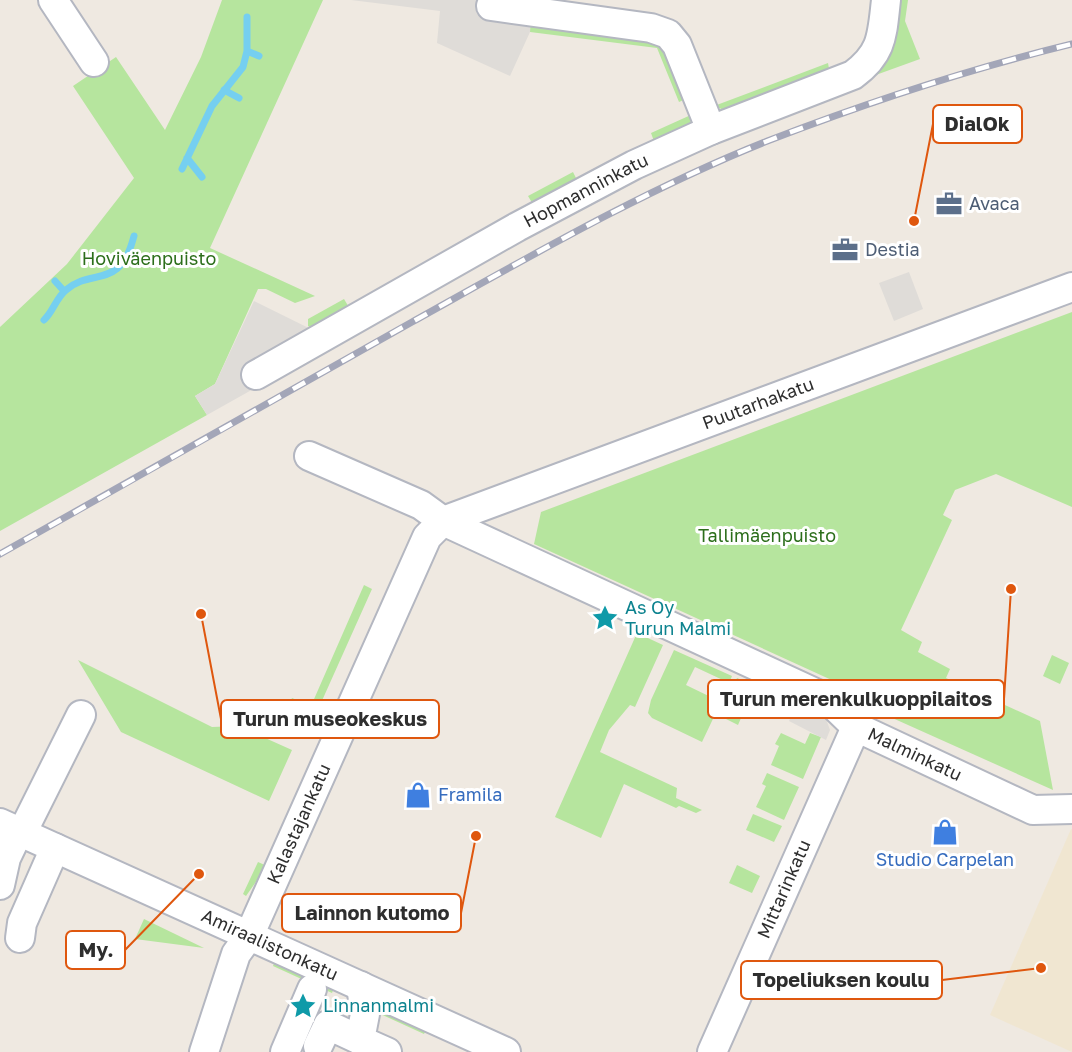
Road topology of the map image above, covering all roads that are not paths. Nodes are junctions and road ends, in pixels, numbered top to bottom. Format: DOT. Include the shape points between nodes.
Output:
graph roads {
  1 [pos="53,0"];
  2 [pos="886,0"];
  3 [pos="491,6"];
  4 [pos="94,62"];
  5 [pos="711,130"];
  6 [pos="1072,287"];
  7 [pos="256,375"];
  8 [pos="309,456"];
  9 [pos="443,521"];
  10 [pos="81,716"];
  11 [pos="856,727"];
  12 [pos="1072,808"];
  13 [pos="14,829"];
  14 [pos="55,848"];
  15 [pos="0,885"];
  16 [pos="249,936"];
  17 [pos="20,938"];
  18 [pos="361,986"];
  19 [pos="312,989"];
  20 [pos="448,1039"];
  21 [pos="360,1040"];
  22 [pos="318,1046"];
  23 [pos="204,1052"];
  24 [pos="285,1052"];
  25 [pos="387,1052"];
  26 [pos="506,1052"];
  27 [pos="712,1052"];
  1 -- 4 [label="street"];
  2 -- 5 [label="street, Hopmanninkatu" via="879,48 864,67 841,81"];
  3 -- 5 [label="street" via="651,28 668,34 677,45"];
  5 -- 7 [label="street, Hopmanninkatu" via="577,194"];
  6 -- 9 [label="street, Puutarhakatu"];
  8 -- 9 [label="street, Malminkatu" via="421,505"];
  9 -- 11 [label="street, Malminkatu" via="826,698"];
  9 -- 16 [label="street, Kalastajankatu" via="427,537"];
  10 -- 13 [label="street"];
  11 -- 12 [label="street, Malminkatu" via="1034,810"];
  11 -- 27 [label="street, Mittarinkatu"];
  13 -- 14 [label="street, Amiraalistonkatu"];
  13 -- 15 [label="street"];
  14 -- 16 [label="street, Amiraalistonkatu"];
  14 -- 17 [label="street" via="22,923"];
  16 -- 18 [label="street, Amiraalistonkatu"];
  16 -- 23 [label="street, Kalastajankatu" via="236,954"];
  18 -- 20 [label="street, Amiraalistonkatu"];
  18 -- 21 [label="street" via="365,1014"];
  19 -- 24 [label="street"];
  20 -- 26 [label="street, Amiraalistonkatu"];
  21 -- 22 [label="street" via="328,1025"];
  21 -- 25 [label="street"];
}
